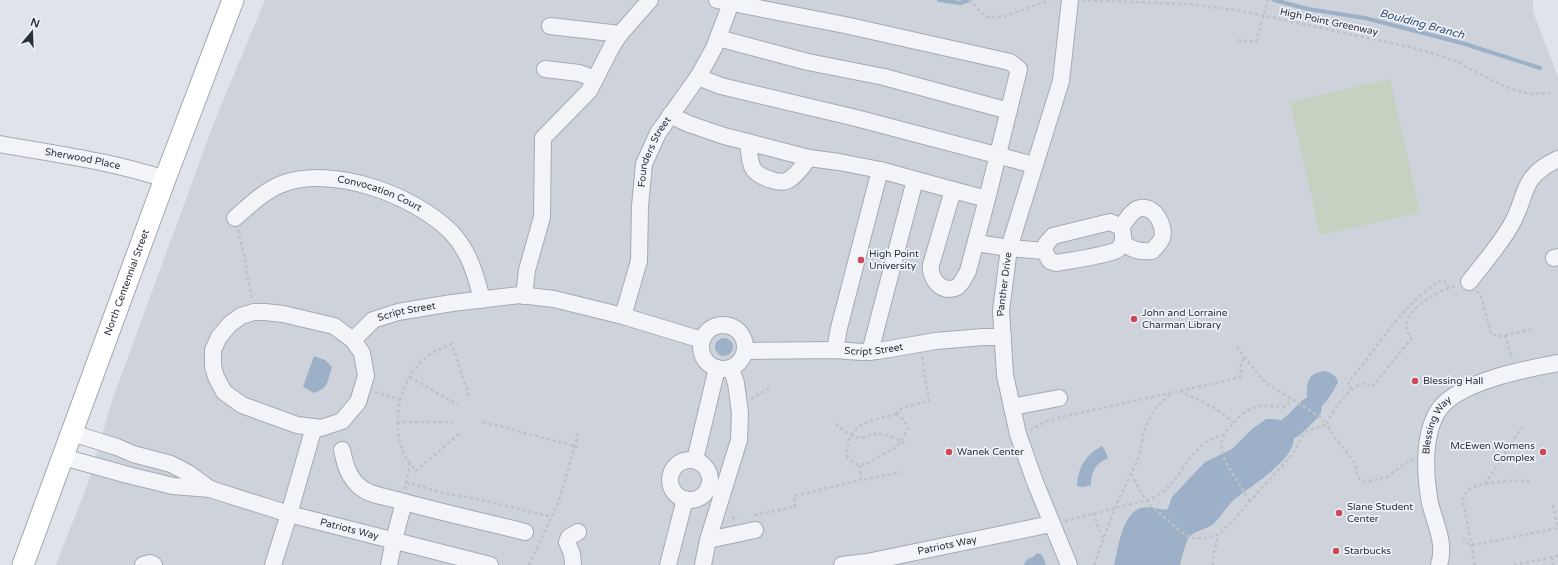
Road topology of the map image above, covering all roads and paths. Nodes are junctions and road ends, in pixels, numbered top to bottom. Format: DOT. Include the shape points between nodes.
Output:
graph roads {
  1 [pos="233,0"];
  2 [pos="650,0"];
  3 [pos="969,0"];
  4 [pos="1050,0"];
  5 [pos="724,2"];
  6 [pos="1268,2"];
  7 [pos="1073,3"];
  8 [pos="1263,16"];
  9 [pos="550,26"];
  10 [pos="620,34"];
  11 [pos="718,38"];
  12 [pos="1238,40"];
  13 [pos="546,69"];
  14 [pos="698,77"];
  15 [pos="595,79"];
  16 [pos="1550,93"];
  17 [pos="1009,111"];
  18 [pos="670,115"];
  19 [pos="748,142"];
  20 [pos="0,144"];
  21 [pos="998,155"];
  22 [pos="809,158"];
  23 [pos="1558,159"];
  24 [pos="1034,165"];
  25 [pos="880,170"];
  26 [pos="164,179"];
  27 [pos="915,180"];
  28 [pos="953,190"];
  29 [pos="987,199"];
  30 [pos="235,218"];
  31 [pos="976,243"];
  32 [pos="1009,248"];
  33 [pos="1044,251"];
  34 [pos="1469,282"];
  35 [pos="1449,288"];
  36 [pos="524,296"];
  37 [pos="1481,296"];
  38 [pos="482,300"];
  39 [pos="254,312"];
  40 [pos="623,316"];
  41 [pos="1534,329"];
  42 [pos="1505,335"];
  43 [pos="1002,337"];
  44 [pos="354,340"];
  45 [pos="702,340"];
  46 [pos="1237,347"];
  47 [pos="835,350"];
  48 [pos="1509,350"];
  49 [pos="745,351"];
  50 [pos="870,352"];
  51 [pos="921,355"];
  52 [pos="1245,357"];
  53 [pos="1558,363"];
  54 [pos="724,368"];
  55 [pos="410,377"];
  56 [pos="363,388"];
  57 [pos="770,388"];
  58 [pos="1352,389"];
  59 [pos="1180,391"];
  60 [pos="1170,394"];
  61 [pos="469,396"];
  62 [pos="1059,398"];
  63 [pos="400,399"];
  64 [pos="1291,399"];
  65 [pos="748,400"];
  66 [pos="458,405"];
  67 [pos="1012,407"];
  68 [pos="896,414"];
  69 [pos="397,422"];
  70 [pos="453,422"];
  71 [pos="483,422"];
  72 [pos="1234,423"];
  73 [pos="836,424"];
  74 [pos="1328,424"];
  75 [pos="1522,426"];
  76 [pos="314,427"];
  77 [pos="72,433"];
  78 [pos="459,434"];
  79 [pos="578,434"];
  80 [pos="1018,434"];
  81 [pos="851,435"];
  82 [pos="1224,435"];
  83 [pos="901,441"];
  84 [pos="906,444"];
  85 [pos="576,447"];
  86 [pos="342,450"];
  87 [pos="133,454"];
  88 [pos="63,457"];
  89 [pos="695,460"];
  90 [pos="1426,461"];
  91 [pos="410,463"];
  92 [pos="860,465"];
  93 [pos="901,472"];
  94 [pos="1131,474"];
  95 [pos="128,475"];
  96 [pos="861,480"];
  97 [pos="406,482"];
  98 [pos="1531,482"];
  99 [pos="1484,484"];
  100 [pos="210,489"];
  101 [pos="685,499"];
  102 [pos="1146,500"];
  103 [pos="1250,501"];
  104 [pos="403,502"];
  105 [pos="1553,505"];
  106 [pos="1115,508"];
  107 [pos="1093,513"];
  108 [pos="290,514"];
  109 [pos="552,517"];
  110 [pos="746,517"];
  111 [pos="732,518"];
  112 [pos="754,523"];
  113 [pos="1051,524"];
  114 [pos="1558,529"];
  115 [pos="525,532"];
  116 [pos="578,532"];
  117 [pos="1219,534"];
  118 [pos="1463,538"];
  119 [pos="394,540"];
  120 [pos="708,540"];
  121 [pos="1104,540"];
  122 [pos="1471,545"];
  123 [pos="1558,556"];
  124 [pos="1552,558"];
  125 [pos="868,563"];
  126 [pos="22,565"];
  127 [pos="144,565"];
  128 [pos="154,565"];
  129 [pos="272,565"];
  130 [pos="389,565"];
  131 [pos="490,565"];
  132 [pos="529,565"];
  133 [pos="573,565"];
  134 [pos="668,565"];
  135 [pos="703,565"];
  136 [pos="842,565"];
  137 [pos="1069,565"];
  138 [pos="1094,565"];
  139 [pos="1213,565"];
  140 [pos="1439,565"];
  141 [pos="1475,565"];
  142 [pos="1514,565"];
  143 [pos="1553,565"];
  1 -- 26 [label="main road, North Centennial Street"];
  2 -- 10 [label="street"];
  3 -- 4 [label="path" via="986,17 1002,17"];
  5 -- 11 [label="street, Founders Street"];
  5 -- 17 [label="street" via="845,25 1010,62 1019,69"];
  6 -- 8 [label="path"];
  7 -- 8 [label="path, High Point Greenway" via="1187,4"];
  7 -- 24 [label="street, Panther Drive" via="1061,81"];
  8 -- 12 [label="path" via="1256,42"];
  8 -- 16 [label="path, High Point Greenway" via="1414,48 1454,60 1517,91 1531,94"];
  9 -- 10 [label="street"];
  10 -- 15 [label="street"];
  11 -- 14 [label="street, Founders Street"];
  11 -- 17 [label="street" via="808,62 884,77"];
  13 -- 15 [label="street" via="579,73"];
  14 -- 18 [label="street, Founders Street"];
  14 -- 21 [label="street" via="721,86"];
  15 -- 36 [label="street" via="589,91 544,138 542,217 527,270"];
  17 -- 21 [label="street"];
  18 -- 19 [label="street" via="704,129"];
  18 -- 40 [label="street, Founders Street" via="658,133 644,164 639,262"];
  19 -- 22 [label="street"];
  19 -- 22 [label="street" via="751,165 755,172 776,181 784,182 791,179"];
  20 -- 26 [label="street, Sherwood Place" via="108,163"];
  21 -- 24 [label="street"];
  21 -- 29 [label="street"];
  22 -- 25 [label="street"];
  23 -- 34 [label="street" via="1544,166 1531,178 1510,227"];
  24 -- 32 [label="street, Panther Drive"];
  25 -- 27 [label="street"];
  25 -- 47 [label="street"];
  26 -- 77 [label="main road, North Centennial Street"];
  27 -- 28 [label="street"];
  27 -- 50 [label="street"];
  28 -- 29 [label="street"];
  28 -- 31 [label="street" via="930,272 940,286 948,289 963,281"];
  29 -- 31 [label="street"];
  30 -- 38 [label="street, Convocation Court" via="263,194 282,184 307,178 361,184 409,202 428,213 451,232 469,257"];
  30 -- 39 [label="path"];
  31 -- 32 [label="street"];
  32 -- 33 [label="street"];
  32 -- 43 [label="street, Panther Drive" via="1001,311"];
  33 -- 33 [label="street" via="1053,236 1110,222 1122,235 1117,250 1107,253 1056,263 1050,261"];
  34 -- 35 [label="path" via="1463,287"];
  35 -- 58 [label="path" via="1422,302 1409,318 1406,325 1411,339 1372,387 1364,383"];
  35 -- 58 [label="path" via="1443,280 1415,299 1349,382 1348,385"];
  36 -- 38 [label="street, Script Street"];
  36 -- 40 [label="street, Script Street" via="554,299"];
  37 -- 42 [label="path" via="1491,334"];
  38 -- 44 [label="street, Script Street" via="398,312 373,320"];
  39 -- 44 [label="street" via="283,314 334,326"];
  39 -- 76 [label="street" via="230,324 219,337 214,350 213,366 216,377 224,392 242,405 297,425"];
  40 -- 45 [label="street, Script Street"];
  41 -- 42 [label="path"];
  42 -- 48 [label="path"];
  43 -- 50 [label="street, Script Street" via="936,341"];
  43 -- 67 [label="street, Panther Drive" via="1005,375"];
  44 -- 56 [label="street" via="362,353 366,376"];
  45 -- 49 [label="street" via="710,329 731,326 742,336"];
  45 -- 54 [label="street" via="702,354 710,366"];
  46 -- 52 [label="path"];
  47 -- 49 [label="street, Script Street"];
  47 -- 50 [label="street, Script Street"];
  49 -- 54 [label="street" via="738,364"];
  51 -- 68 [label="path" via="929,401 902,408"];
  52 -- 59 [label="path" via="1241,362 1241,376 1238,378"];
  52 -- 64 [label="path" via="1262,379"];
  53 -- 90 [label="street, Blessing Way" via="1512,372 1452,397 1434,418"];
  54 -- 89 [label="street"];
  54 -- 120 [label="street" via="736,383 740,413 739,440"];
  55 -- 61 [label="path" via="422,361 452,344"];
  55 -- 63 [label="path"];
  55 -- 66 [label="path"];
  56 -- 63 [label="path"];
  56 -- 76 [label="street" via="358,402 342,421 321,428"];
  57 -- 65 [label="path"];
  58 -- 74 [label="path" via="1332,414"];
  59 -- 60 [label="path"];
  59 -- 72 [label="path" via="1209,405"];
  60 -- 80 [label="path" via="1061,417"];
  60 -- 94 [label="path" via="1149,419"];
  62 -- 67 [label="street"];
  63 -- 69 [label="path"];
  64 -- 72 [label="path" via="1286,406 1260,405 1250,409"];
  64 -- 74 [label="path"];
  67 -- 80 [label="street, Panther Drive"];
  68 -- 81 [label="path" via="857,427"];
  68 -- 83 [label="path" via="904,420 908,429"];
  69 -- 70 [label="path"];
  69 -- 91 [label="path" via="403,451"];
  71 -- 85 [label="path"];
  72 -- 82 [label="path"];
  73 -- 81 [label="path"];
  74 -- 90 [label="path" via="1333,435 1355,463 1360,479 1365,482 1387,477 1411,460"];
  74 -- 103 [label="path" via="1303,435 1292,455"];
  75 -- 99 [label="path"];
  76 -- 108 [label="street"];
  77 -- 87 [label="street, Patriots Way"];
  77 -- 88 [label="main road, North Centennial Street"];
  78 -- 91 [label="path" via="416,471"];
  79 -- 85 [label="path"];
  80 -- 113 [label="street, Panther Drive"];
  81 -- 83 [label="path" via="862,438 872,434 884,434"];
  81 -- 92 [label="path" via="847,444 847,457 854,464"];
  82 -- 102 [label="path" via="1196,450 1172,484 1161,494"];
  82 -- 103 [label="path" via="1222,451 1229,468"];
  83 -- 84 [label="path"];
  83 -- 92 [label="path" via="895,449 884,453 873,462"];
  85 -- 109 [label="path"];
  86 -- 104 [label="street" via="346,470 362,489"];
  87 -- 95 [label="street"];
  87 -- 100 [label="street, Patriots Way" via="171,464"];
  88 -- 95 [label="street, Patriots Way"];
  88 -- 126 [label="main road, North Centennial Street"];
  89 -- 101 [label="street" via="681,462 671,475 672,488"];
  89 -- 101 [label="street" via="708,472 709,485 698,498"];
  90 -- 140 [label="street, Blessing Way" via="1427,488 1442,545"];
  91 -- 97 [label="path"];
  92 -- 96 [label="path"];
  93 -- 96 [label="path"];
  94 -- 102 [label="path"];
  94 -- 106 [label="path"];
  95 -- 100 [label="street, Patriots Way" via="173,486"];
  96 -- 112 [label="path" via="794,496 795,507"];
  97 -- 104 [label="path"];
  97 -- 109 [label="path" via="443,493"];
  98 -- 99 [label="path" via="1525,480"];
  99 -- 122 [label="path" via="1469,489 1463,498"];
  100 -- 108 [label="street, Patriots Way"];
  101 -- 134 [label="street"];
  102 -- 106 [label="path"];
  102 -- 117 [label="path" via="1191,538 1203,539"];
  103 -- 117 [label="path"];
  104 -- 115 [label="street"];
  104 -- 119 [label="street"];
  105 -- 114 [label="path"];
  106 -- 107 [label="path"];
  106 -- 121 [label="path"];
  107 -- 113 [label="path"];
  107 -- 121 [label="path"];
  108 -- 119 [label="street, Patriots Way"];
  108 -- 129 [label="street"];
  109 -- 132 [label="path"];
  110 -- 111 [label="path"];
  112 -- 120 [label="street"];
  113 -- 125 [label="street, Patriots Way"];
  113 -- 137 [label="street, Panther Drive"];
  114 -- 122 [label="path"];
  116 -- 133 [label="street" via="569,537 567,542"];
  117 -- 139 [label="path"];
  118 -- 122 [label="path"];
  119 -- 130 [label="street"];
  119 -- 131 [label="street, Patriots Way"];
  120 -- 135 [label="street"];
  121 -- 138 [label="path"];
  122 -- 141 [label="path"];
  123 -- 124 [label="path"];
  124 -- 142 [label="path"];
  124 -- 143 [label="path"];
  125 -- 136 [label="street, Patriots Way"];
  127 -- 128 [label="street"];
}
